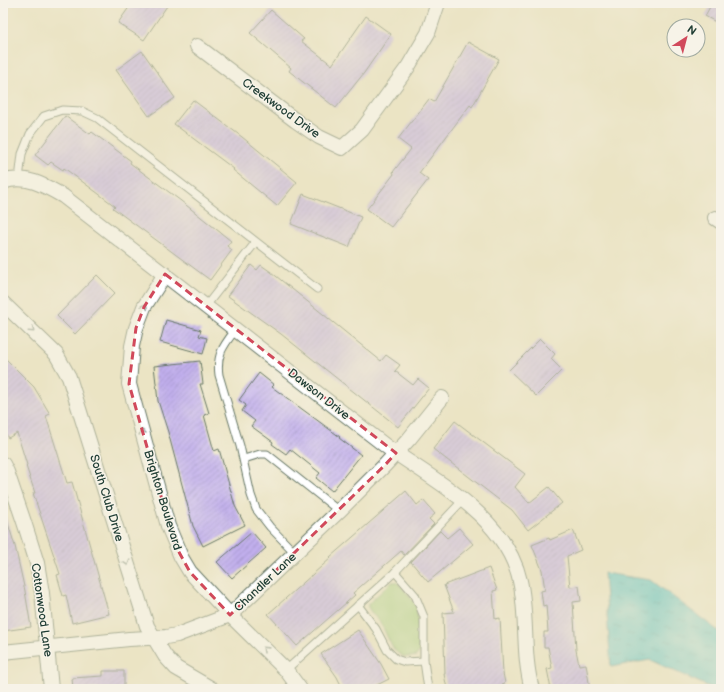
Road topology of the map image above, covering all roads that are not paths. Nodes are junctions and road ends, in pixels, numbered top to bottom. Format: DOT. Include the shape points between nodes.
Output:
graph roads {
  1 [pos="438,3"];
  2 [pos="197,46"];
  3 [pos="19,179"];
  4 [pos="3,182"];
  5 [pos="256,242"];
  6 [pos="165,274"];
  7 [pos="317,289"];
  8 [pos="3,303"];
  9 [pos="206,306"];
  10 [pos="236,330"];
  11 [pos="442,398"];
  12 [pos="396,453"];
  13 [pos="244,459"];
  14 [pos="3,464"];
  15 [pos="462,500"];
  16 [pos="339,511"];
  17 [pos="295,553"];
  18 [pos="395,572"];
  19 [pos="358,605"];
  20 [pos="230,615"];
  21 [pos="154,638"];
  22 [pos="48,648"];
  23 [pos="3,652"];
  24 [pos="424,661"];
  25 [pos="286,670"];
  26 [pos="51,689"];
  27 [pos="212,689"];
  28 [pos="300,689"];
  29 [pos="428,689"];
  30 [pos="532,689"];
  1 -- 2 [label="street, Creekwood Drive" via="428,33 408,67 362,130 342,148 319,137 296,121"];
  3 -- 4 [label="street, Dawson Drive"];
  3 -- 5 [label="lane" via="22,154 30,134 44,116 62,110 82,111 97,118"];
  3 -- 6 [label="street, Dawson Drive" via="30,180 63,196"];
  5 -- 7 [label="lane"];
  5 -- 9 [label="lane"];
  6 -- 9 [label="street, Dawson Drive"];
  20 -- 6 [label="street, Brighton Boulevard, one-way" via="190,572 175,545 129,384 136,328 144,307"];
  8 -- 21 [label="street, South Club Drive, one-way" via="56,354 69,377 142,612"];
  9 -- 10 [label="street, Dawson Drive"];
  10 -- 12 [label="street, Dawson Drive"];
  10 -- 13 [label="lane" via="223,347 218,365"];
  11 -- 12 [label="street, Chandler Lane"];
  12 -- 15 [label="street, Dawson Drive"];
  12 -- 16 [label="street, Chandler Lane"];
  13 -- 16 [label="lane" via="267,454"];
  13 -- 17 [label="lane" via="256,509"];
  14 -- 22 [label="street, Cottonwood Lane" via="37,563"];
  15 -- 18 [label="lane"];
  15 -- 30 [label="street, Dawson Drive" via="490,524 516,565 523,597 528,671"];
  16 -- 17 [label="street, Chandler Lane"];
  17 -- 20 [label="street, Chandler Lane"];
  18 -- 19 [label="lane"];
  18 -- 24 [label="lane" via="415,595 424,617"];
  19 -- 24 [label="lane" via="387,650 396,659 405,662"];
  19 -- 25 [label="lane"];
  20 -- 21 [label="street, Chandler Lane" via="177,634"];
  25 -- 20 [label="street, Brighton Boulevard, one-way"];
  21 -- 22 [label="street, Chandler Lane"];
  21 -- 27 [label="street, South Club Drive" via="176,668"];
  22 -- 23 [label="street, Chandler Lane"];
  22 -- 26 [label="street, Cottonwood Lane"];
  24 -- 29 [label="lane"];
  25 -- 28 [label="street, Brighton Boulevard"];
}
